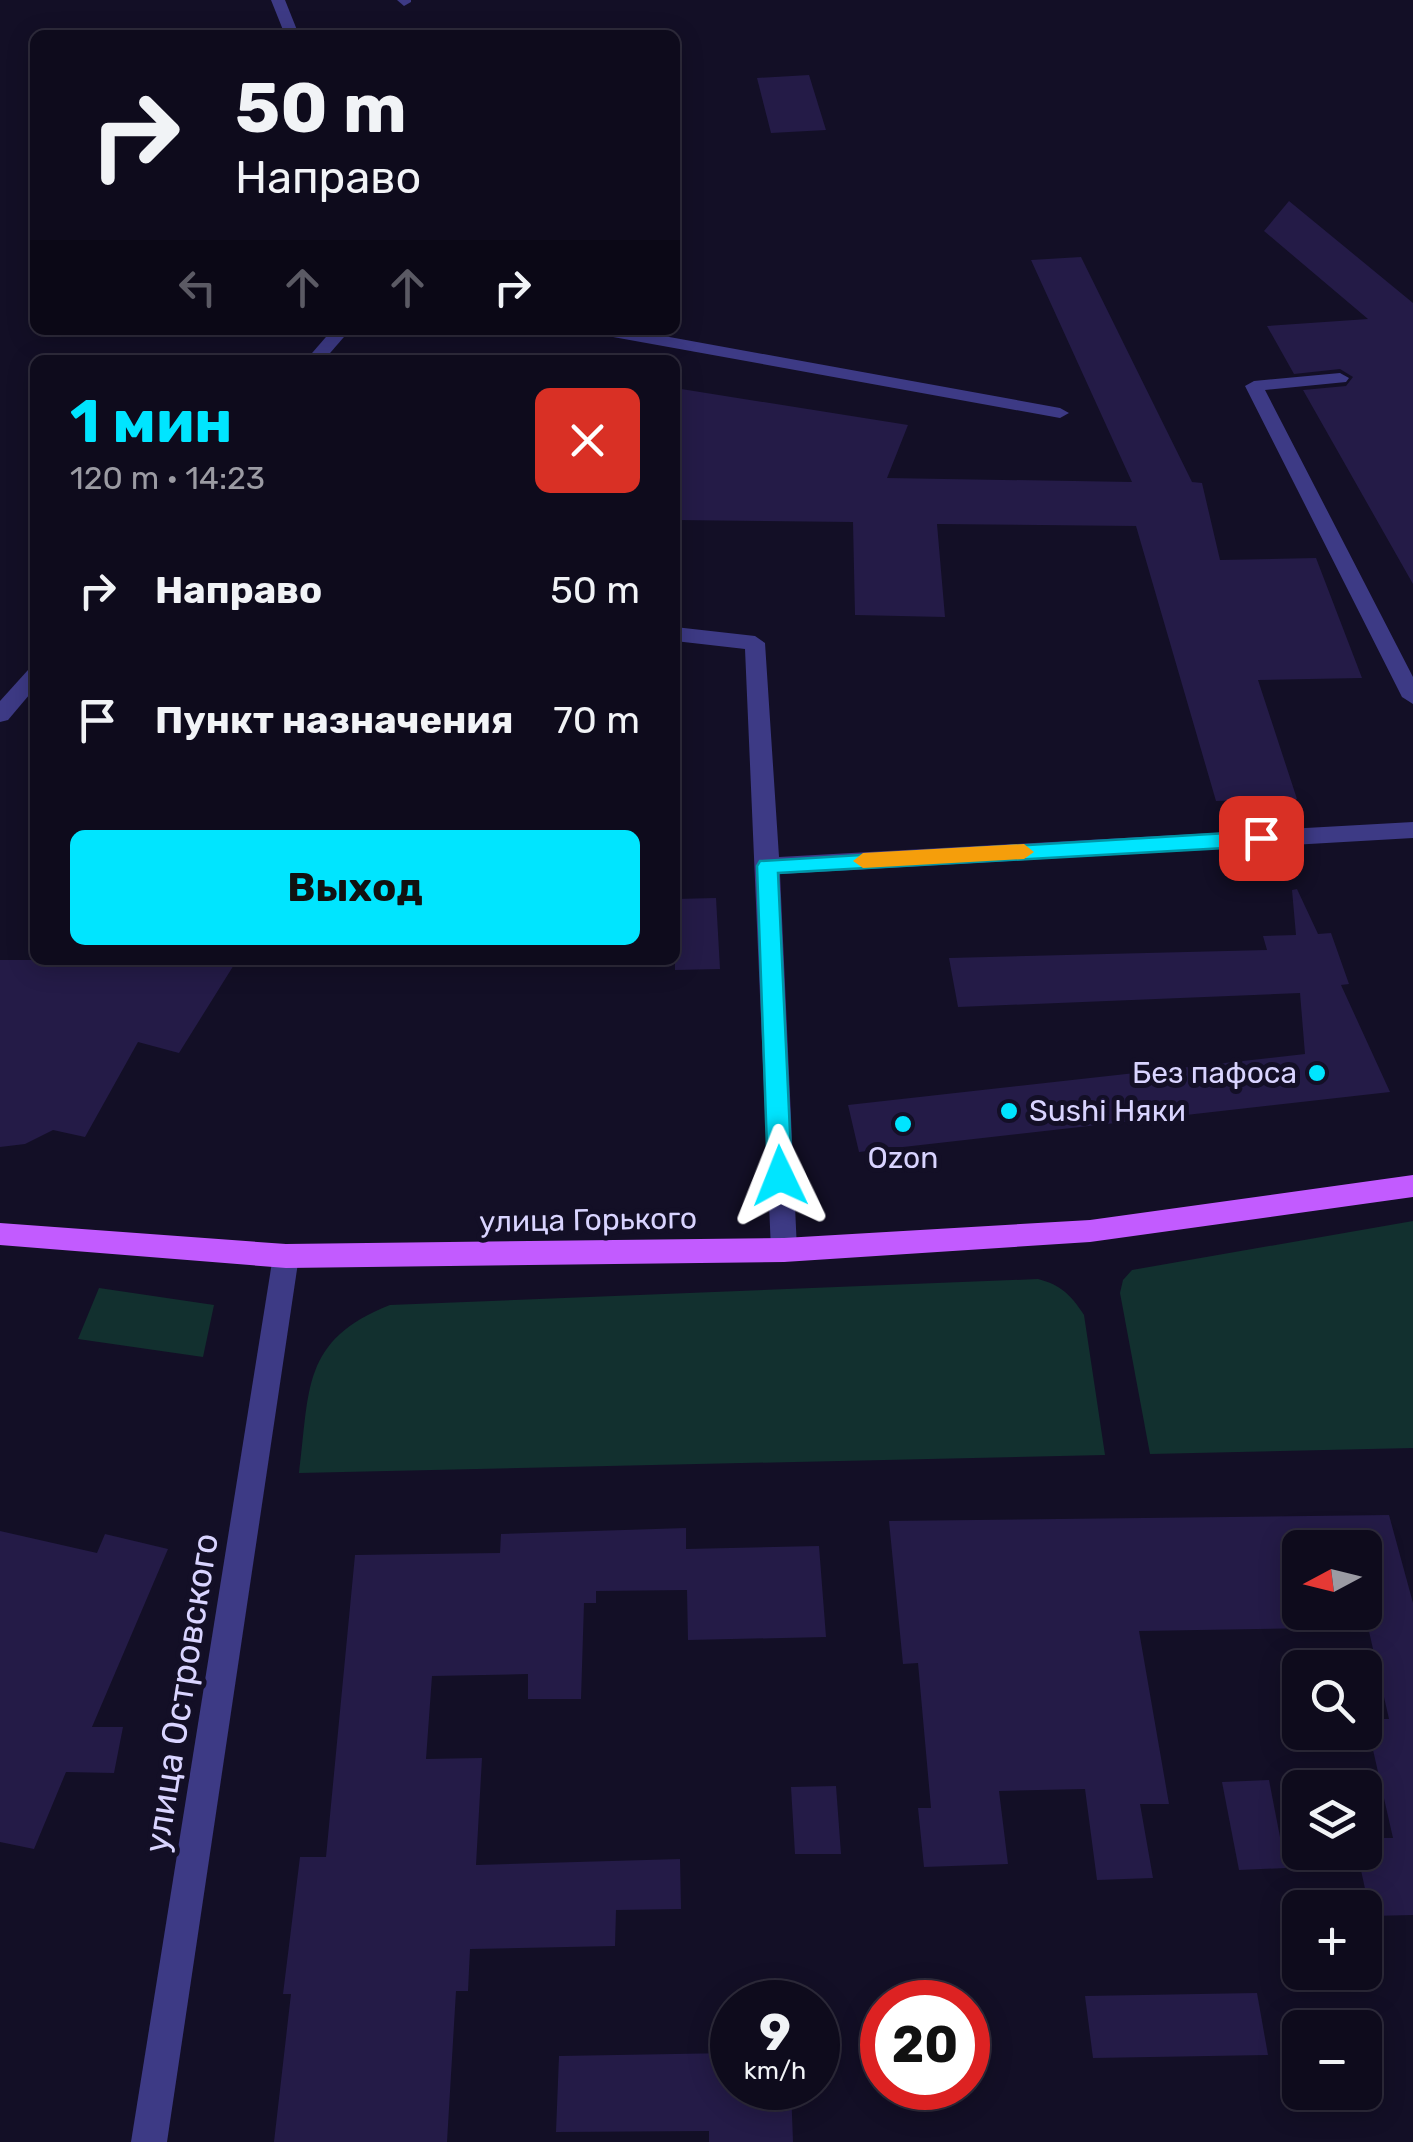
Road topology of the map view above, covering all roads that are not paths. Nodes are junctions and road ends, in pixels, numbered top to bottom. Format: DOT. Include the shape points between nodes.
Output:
graph roads {
  1 [pos="278,0"];
  2 [pos="290,30"];
  3 [pos="337,335"];
  4 [pos="630,335"];
  5 [pos="320,355"];
  6 [pos="1340,378"];
  7 [pos="1060,413"];
  8 [pos="680,635"];
  9 [pos="30,682"];
  10 [pos="1413,698"];
  11 [pos="0,715"];
  12 [pos="1413,830"];
  13 [pos="768,866"];
  14 [pos="1413,1186"];
  15 [pos="0,1234"];
  16 [pos="784,1250"];
  17 [pos="286,1256"];
  18 [pos="149,2142"];
  1 -- 2 [label="street"];
  3 -- 5 [label="street"];
  4 -- 7 [label="street"];
  6 -- 10 [label="street" via="1254,386"];
  8 -- 13 [label="street" via="755,643"];
  9 -- 11 [label="street"];
  12 -- 13 [label="street"];
  13 -- 16 [label="street"];
  14 -- 16 [label="main road, улица Горького" via="1090,1231"];
  15 -- 17 [label="main road, улица Горького"];
  16 -- 17 [label="main road, улица Горького"];
  17 -- 18 [label="street, улица Островского"];
}
